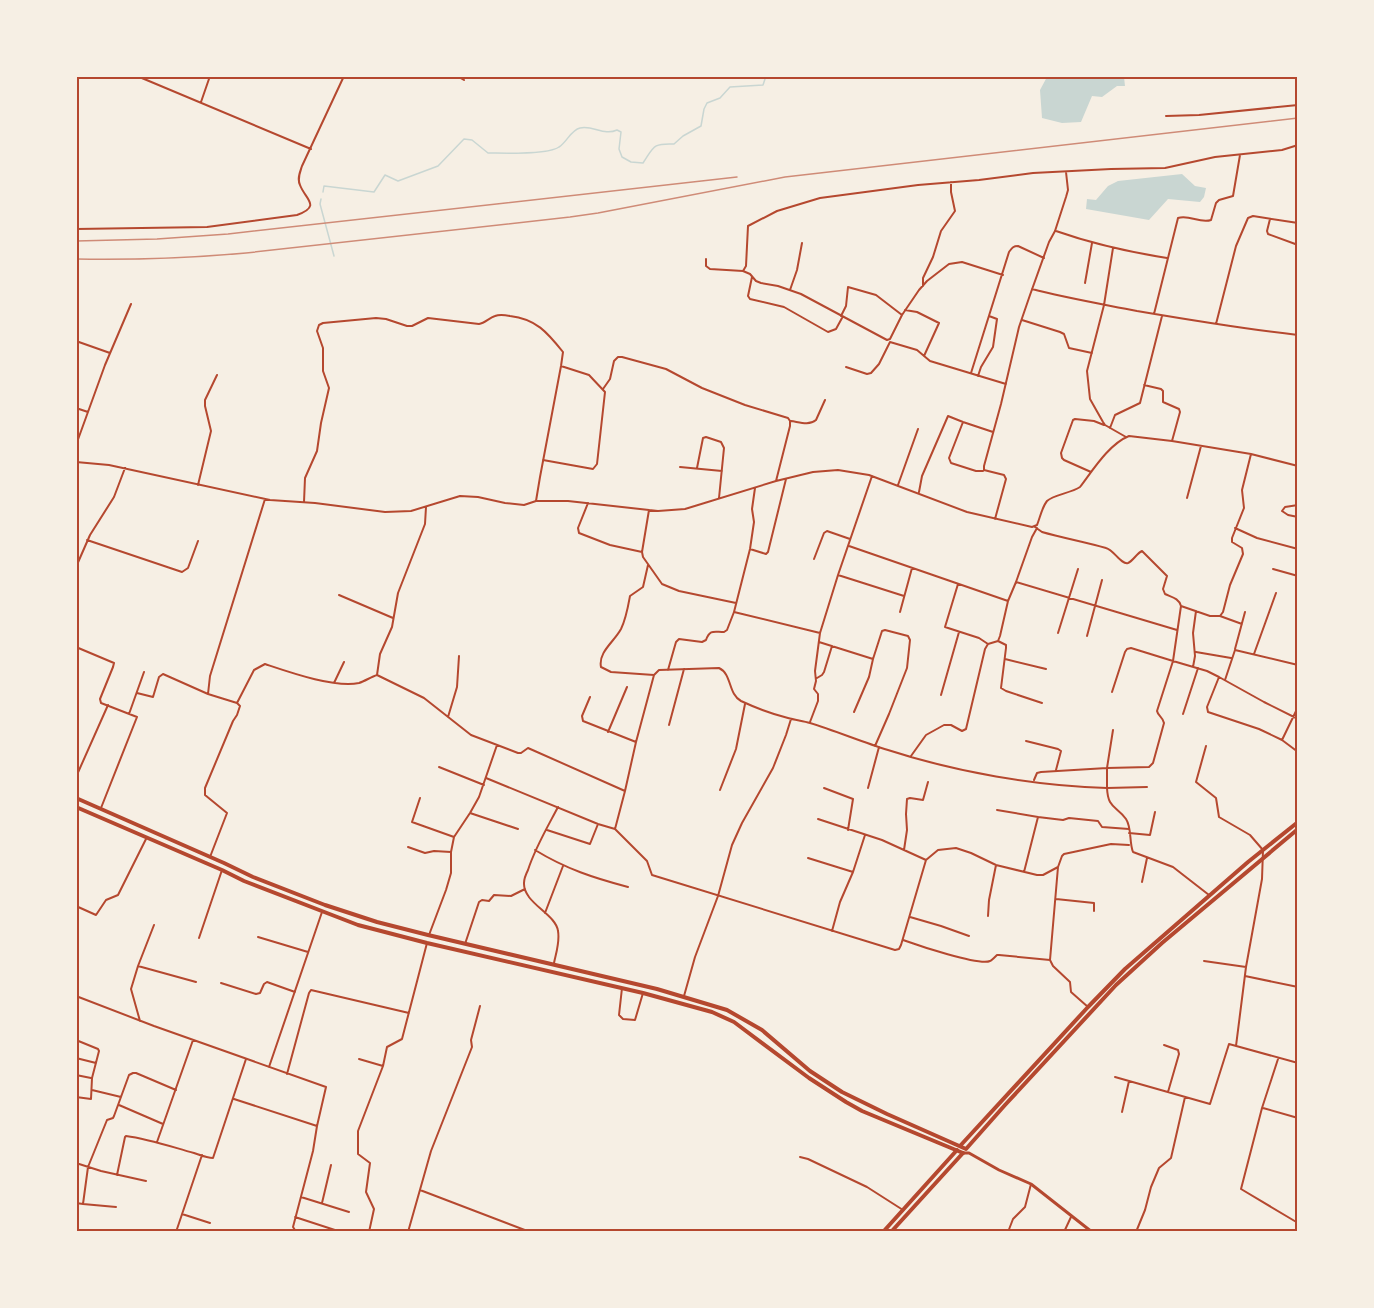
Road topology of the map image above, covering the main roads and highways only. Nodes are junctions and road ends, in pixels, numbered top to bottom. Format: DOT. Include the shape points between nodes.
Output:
graph roads {
  1 [pos="76,798"];
  2 [pos="76,807"];
  3 [pos="1298,822"];
  4 [pos="1298,829"];
  5 [pos="959,1148"];
  6 [pos="966,1152"];
  7 [pos="883,1232"];
  8 [pos="891,1232"];
  1 -- 5 [label="main road" via="253,877 377,922 684,996 727,1010 762,1030 810,1071 842,1092"];
  2 -- 5 [label="main road" via="244,881 358,925 712,1012 734,1022 809,1078 862,1111"];
  3 -- 5 [label="main road" via="1125,969"];
  4 -- 6 [label="main road" via="1116,985"];
  5 -- 6 [label="main road"];
  5 -- 7 [label="main road"];
  6 -- 8 [label="main road"];
}
